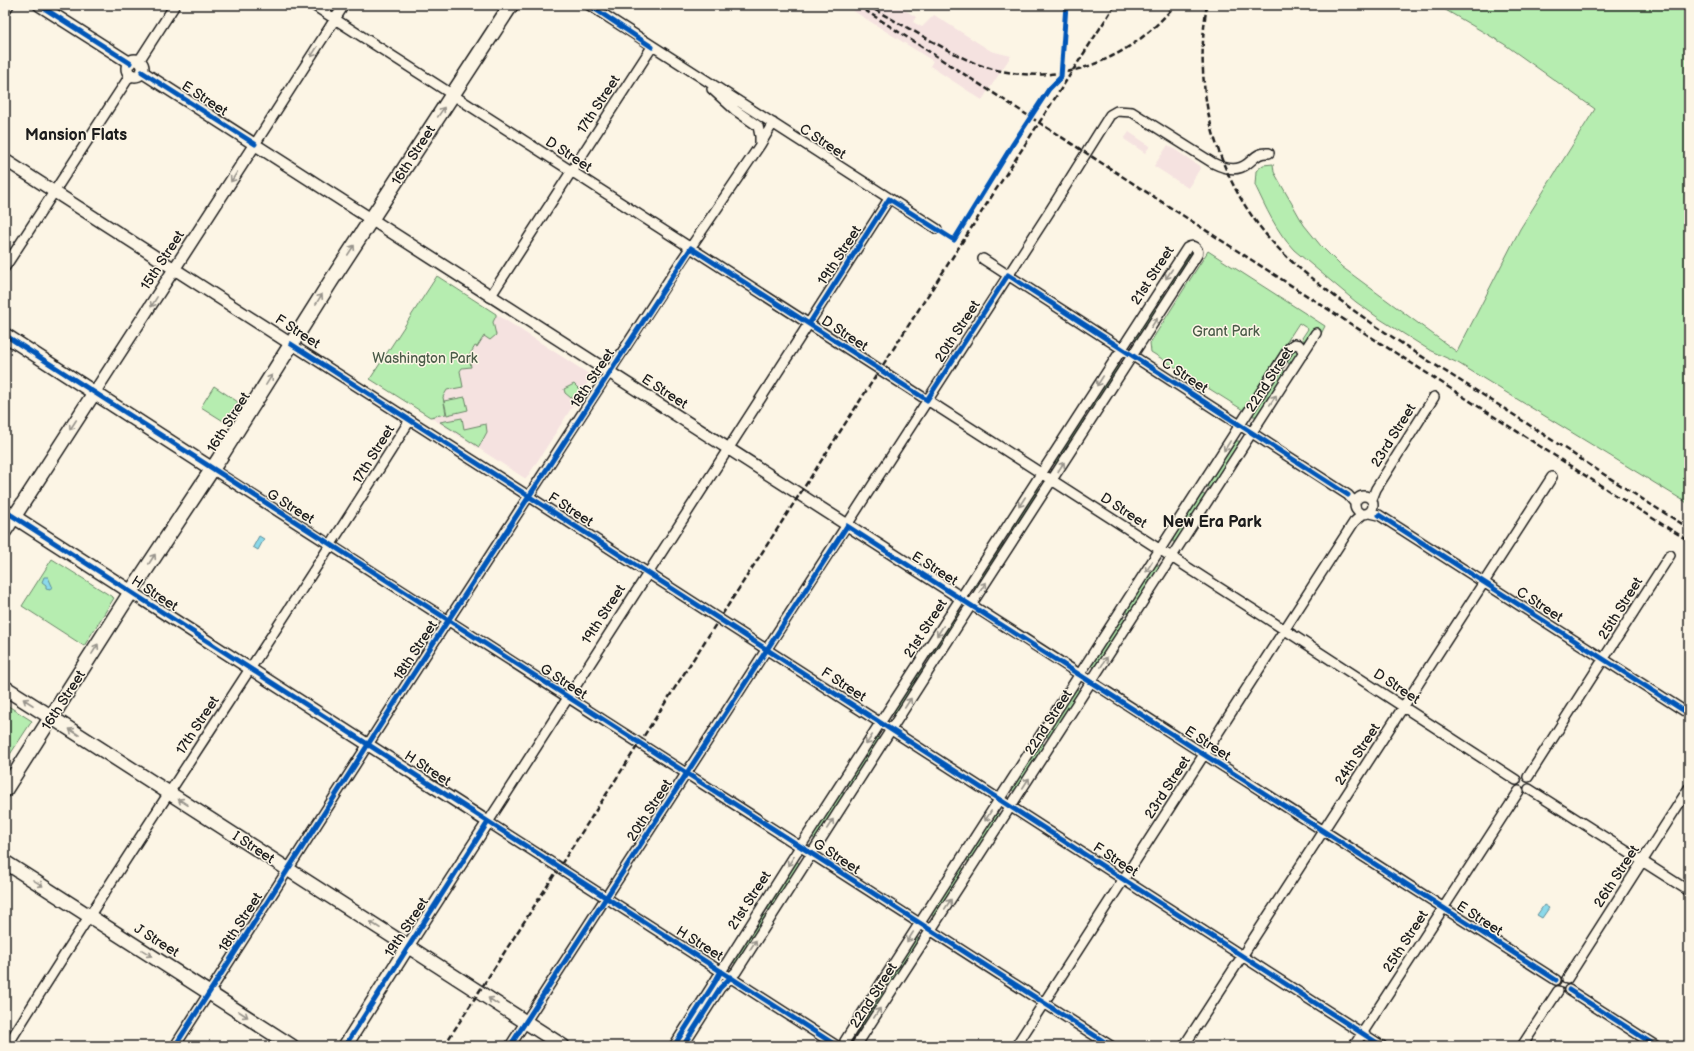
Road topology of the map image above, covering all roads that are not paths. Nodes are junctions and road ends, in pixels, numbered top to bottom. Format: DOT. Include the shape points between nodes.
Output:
graph roads {
  1 [pos="9,5"];
  2 [pos="39,5"];
  3 [pos="175,5"];
  4 [pos="313,5"];
  5 [pos="344,5"];
  6 [pos="511,5"];
  7 [pos="589,5"];
  8 [pos="5,11"];
  9 [pos="335,19"];
  10 [pos="652,47"];
  11 [pos="136,68"];
  12 [pos="696,74"];
  13 [pos="453,95"];
  14 [pos="773,123"];
  15 [pos="255,144"];
  16 [pos="760,145"];
  17 [pos="1269,153"];
  18 [pos="5,160"];
  19 [pos="571,172"];
  20 [pos="54,191"];
  21 [pos="889,199"];
  22 [pos="371,220"];
  23 [pos="937,230"];
  24 [pos="691,248"];
  25 [pos="983,259"];
  26 [pos="5,267"];
  27 [pos="175,269"];
  28 [pos="1008,275"];
  29 [pos="1161,287"];
  30 [pos="1172,294"];
  31 [pos="490,297"];
  32 [pos="809,324"];
  33 [pos="1316,333"];
  34 [pos="5,335"];
  35 [pos="291,344"];
  36 [pos="1121,348"];
  37 [pos="1302,355"];
  38 [pos="1133,356"];
  39 [pos="609,373"];
  40 [pos="94,393"];
  41 [pos="1434,397"];
  42 [pos="927,400"];
  43 [pos="410,420"];
  44 [pos="1240,425"];
  45 [pos="1252,432"];
  46 [pos="728,449"];
  47 [pos="212,469"];
  48 [pos="1041,473"];
  49 [pos="1552,477"];
  50 [pos="1052,480"];
  51 [pos="530,497"];
  52 [pos="1366,506"];
  53 [pos="9,514"];
  54 [pos="847,526"];
  55 [pos="5,530"];
  56 [pos="331,544"];
  57 [pos="1160,550"];
  58 [pos="1670,555"];
  59 [pos="1172,557"];
  60 [pos="648,573"];
  61 [pos="1484,583"];
  62 [pos="131,592"];
  63 [pos="961,598"];
  64 [pos="972,605"];
  65 [pos="449,620"];
  66 [pos="1285,630"];
  67 [pos="767,649"];
  68 [pos="1604,659"];
  69 [pos="250,669"];
  70 [pos="1080,675"];
  71 [pos="1091,682"];
  72 [pos="5,688"];
  73 [pos="568,697"];
  74 [pos="1404,707"];
  75 [pos="1689,714"];
  76 [pos="51,717"];
  77 [pos="881,722"];
  78 [pos="891,729"];
  79 [pos="370,745"];
  80 [pos="1205,755"];
  81 [pos="687,774"];
  82 [pos="1528,777"];
  83 [pos="12,779"];
  84 [pos="1516,780"];
  85 [pos="1689,788"];
  86 [pos="1529,789"];
  87 [pos="1519,791"];
  88 [pos="169,793"];
  89 [pos="1000,799"];
  90 [pos="1011,806"];
  91 [pos="488,822"];
  92 [pos="1324,830"];
  93 [pos="800,847"];
  94 [pos="811,854"];
  95 [pos="1642,861"];
  96 [pos="5,862"];
  97 [pos="289,870"];
  98 [pos="1124,879"];
  99 [pos="1689,891"];
  100 [pos="606,898"];
  101 [pos="1443,908"];
  102 [pos="89,916"];
  103 [pos="919,923"];
  104 [pos="931,931"];
  105 [pos="408,946"];
  106 [pos="1242,955"];
  107 [pos="721,971"];
  108 [pos="731,977"];
  109 [pos="1567,979"];
  110 [pos="1556,980"];
  111 [pos="1569,990"];
  112 [pos="1558,991"];
  113 [pos="210,992"];
  114 [pos="1044,1003"];
  115 [pos="526,1022"];
  116 [pos="1362,1033"];
  117 [pos="9,1043"];
  118 [pos="175,1046"];
  119 [pos="292,1046"];
  120 [pos="345,1046"];
  121 [pos="510,1046"];
  122 [pos="563,1046"];
  123 [pos="674,1046"];
  124 [pos="683,1046"];
  125 [pos="837,1046"];
  126 [pos="845,1046"];
  127 [pos="856,1046"];
  128 [pos="1016,1046"];
  129 [pos="1111,1046"];
  130 [pos="1184,1046"];
  131 [pos="1354,1046"];
  132 [pos="1382,1046"];
  133 [pos="1522,1046"];
  134 [pos="1656,1046"];
  1 -- 8 [label="street"];
  2 -- 11 [label="street, E Street"];
  3 -- 11 [label="street"];
  4 -- 9 [label="street, D Street"];
  5 -- 9 [label="street, 15th Street"];
  6 -- 13 [label="main road, 16th Street"];
  7 -- 10 [label="street, C Street"];
  9 -- 13 [label="street, D Street"];
  9 -- 15 [label="street, 15th Street, one-way"];
  10 -- 12 [label="street, C Street"];
  10 -- 19 [label="street, 17th Street"];
  11 -- 15 [label="street, E Street"];
  11 -- 20 [label="street"];
  12 -- 14 [label="street, C Street"];
  12 -- 16 [label="street, C Street" via="734,110 758,126"];
  13 -- 19 [label="street, D Street"];
  22 -- 13 [label="main road, 16th Street, one-way"];
  14 -- 16 [label="street, 18th Street"];
  14 -- 21 [label="street, C Street" via="780,130"];
  15 -- 22 [label="street, E Street"];
  15 -- 27 [label="street, 15th Street, one-way"];
  16 -- 24 [label="street, 18th Street"];
  17 -- 28 [label="street, 20th Street" via="1256,155 1242,167 1225,168 1213,163 1139,115 1122,110 1114,112 1106,120 1082,162"];
  18 -- 20 [label="street, F Street"];
  19 -- 24 [label="street, D Street"];
  19 -- 31 [label="street, 17th Street"];
  20 -- 26 [label="street"];
  20 -- 27 [label="street, F Street"];
  21 -- 23 [label="street, C Street"];
  21 -- 32 [label="street, 19th Street"];
  22 -- 31 [label="street, E Street"];
  35 -- 22 [label="main road, 16th Street, one-way"];
  24 -- 32 [label="street, D Street"];
  24 -- 39 [label="street, 18th Street"];
  25 -- 28 [label="street, C Street"];
  27 -- 35 [label="street, F Street"];
  27 -- 40 [label="street, 15th Street, one-way"];
  28 -- 36 [label="street, C Street"];
  28 -- 42 [label="street, 20th Street"];
  29 -- 30 [label="street"];
  30 -- 29 [label="street, 21st Street, one-way" via="1197,255 1195,247 1187,248"];
  29 -- 36 [label="street, 21st Street"];
  38 -- 30 [label="street, 21st Street, one-way"];
  31 -- 39 [label="street, E Street"];
  32 -- 42 [label="street, D Street"];
  32 -- 46 [label="street, 19th Street"];
  33 -- 37 [label="street, 22nd Street"];
  34 -- 40 [label="main road, G Street"];
  35 -- 43 [label="street, F Street"];
  47 -- 35 [label="main road, 16th Street, one-way"];
  36 -- 38 [label="street, C Street"];
  36 -- 48 [label="street, 21st Street, one-way"];
  37 -- 44 [label="street, 22nd Street" via="1302,346 1294,344 1290,347"];
  45 -- 37 [label="street, 22nd Street, one-way"];
  38 -- 44 [label="street, C Street"];
  50 -- 38 [label="street, 21st Street, one-way"];
  39 -- 46 [label="street, E Street"];
  39 -- 51 [label="street, 18th Street"];
  40 -- 47 [label="main road, G Street"];
  40 -- 53 [label="main road, 15th Street, one-way"];
  41 -- 52 [label="street, 23rd Street"];
  42 -- 48 [label="street, D Street"];
  42 -- 54 [label="street, 20th Street"];
  43 -- 51 [label="street, F Street"];
  43 -- 56 [label="street, 17th Street"];
  44 -- 45 [label="street, C Street"];
  44 -- 57 [label="street, 22nd Street, one-way"];
  45 -- 52 [label="street, C Street"];
  45 -- 59 [label="street, 22nd Street"];
  46 -- 54 [label="street, E Street"];
  46 -- 60 [label="street, 19th Street"];
  47 -- 56 [label="street, G Street"];
  62 -- 47 [label="main road, 16th Street, one-way"];
  48 -- 50 [label="street, D Street"];
  48 -- 63 [label="street, 21st Street, one-way"];
  49 -- 61 [label="street, 24th Street"];
  50 -- 57 [label="street, D Street"];
  64 -- 50 [label="street, 21st Street, one-way"];
  51 -- 60 [label="street, F Street"];
  51 -- 65 [label="street, 18th Street"];
  52 -- 61 [label="street, C Street"];
  52 -- 66 [label="street, 23rd Street"];
  53 -- 55 [label="main road, 15th Street"];
  53 -- 62 [label="main road, H Street"];
  54 -- 63 [label="street, E Street"];
  54 -- 67 [label="street, 20th Street"];
  56 -- 65 [label="street, G Street"];
  56 -- 69 [label="street, 17th Street"];
  57 -- 59 [label="street, D Street"];
  57 -- 70 [label="street, 22nd Street, one-way"];
  58 -- 68 [label="street, 25th Street"];
  59 -- 66 [label="street, D Street"];
  71 -- 59 [label="street, 22nd Street, one-way"];
  60 -- 67 [label="street, F Street"];
  60 -- 73 [label="street, 19th Street"];
  61 -- 68 [label="street, C Street"];
  61 -- 74 [label="street, 24th Street"];
  62 -- 69 [label="street, H Street"];
  76 -- 62 [label="main road, 16th Street, one-way"];
  63 -- 64 [label="street, E Street"];
  63 -- 77 [label="street, 21st Street, one-way"];
  64 -- 70 [label="street, E Street"];
  78 -- 64 [label="street, 21st Street, one-way"];
  65 -- 73 [label="street, G Street"];
  65 -- 79 [label="street, 18th Street"];
  66 -- 74 [label="street, D Street"];
  66 -- 80 [label="street, 23rd Street"];
  67 -- 77 [label="street, F Street"];
  67 -- 81 [label="street, 20th Street"];
  68 -- 75 [label="street, C Street"];
  68 -- 82 [label="street, 25th Street"];
  69 -- 79 [label="street, H Street"];
  69 -- 88 [label="street, 17th Street"];
  70 -- 71 [label="street, E Street"];
  70 -- 89 [label="street, 22nd Street"];
  71 -- 80 [label="street, E Street"];
  90 -- 71 [label="street, 22nd Street, one-way"];
  76 -- 72 [label="main road, I Street, one-way"];
  73 -- 81 [label="street, G Street"];
  73 -- 91 [label="street, 19th Street"];
  74 -- 84 [label="street, D Street"];
  74 -- 92 [label="street, 24th Street"];
  76 -- 83 [label="main road, 16th Street"];
  88 -- 76 [label="main road, I Street, one-way"];
  77 -- 78 [label="street, F Street"];
  77 -- 93 [label="street, 21st Street, one-way"];
  78 -- 89 [label="street, F Street"];
  94 -- 78 [label="street, 21st Street, one-way"];
  79 -- 91 [label="street, H Street"];
  79 -- 97 [label="street, 18th Street"];
  80 -- 92 [label="street, E Street"];
  80 -- 98 [label="street, 23rd Street"];
  81 -- 93 [label="street, G Street"];
  81 -- 100 [label="street, 20th Street"];
  82 -- 84 [label="street" via="1520,776"];
  82 -- 86 [label="street" via="1531,782"];
  84 -- 87 [label="street"];
  85 -- 95 [label="street, 26th Street"];
  86 -- 87 [label="street"];
  86 -- 95 [label="street"];
  87 -- 101 [label="street, 25th Street"];
  97 -- 88 [label="main road, I Street, one-way"];
  88 -- 102 [label="street, 17th Street"];
  89 -- 90 [label="street, F Street"];
  89 -- 103 [label="street, 22nd Street, one-way"];
  90 -- 98 [label="street, F Street"];
  104 -- 90 [label="street, 22nd Street, one-way"];
  91 -- 100 [label="street, H Street"];
  91 -- 105 [label="street, 19th Street"];
  92 -- 101 [label="street, E Street"];
  92 -- 106 [label="street, 24th Street"];
  93 -- 94 [label="street, G Street"];
  93 -- 107 [label="street, 21st Street, one-way"];
  94 -- 103 [label="street, G Street"];
  108 -- 94 [label="street, 21st Street, one-way"];
  95 -- 99 [label="street"];
  95 -- 109 [label="street, 26th Street"];
  96 -- 102 [label="main road, J Street, one-way"];
  105 -- 97 [label="main road, I Street, one-way"];
  97 -- 113 [label="street, 18th Street"];
  98 -- 106 [label="street, F Street"];
  98 -- 114 [label="street, 23rd Street"];
  100 -- 107 [label="street, H Street"];
  100 -- 115 [label="street, 20th Street"];
  101 -- 110 [label="street, E Street"];
  101 -- 116 [label="street, 25th Street"];
  102 -- 113 [label="main road, J Street, one-way"];
  102 -- 117 [label="street, 17th Street"];
  103 -- 104 [label="street, G Street"];
  103 -- 126 [label="street, 22nd Street, one-way" via="845,1041"];
  104 -- 114 [label="street, G Street"];
  127 -- 104 [label="street, 22nd Street, one-way"];
  115 -- 105 [label="main road, I Street, one-way"];
  105 -- 120 [label="main road, 19th Street"];
  106 -- 116 [label="street, F Street"];
  106 -- 130 [label="street, 24th Street"];
  107 -- 108 [label="street, H Street"];
  107 -- 123 [label="street, 21st Street"];
  108 -- 124 [label="street, 21st Street" via="720,988"];
  108 -- 125 [label="street, H Street"];
  109 -- 110 [label="street" via="1561,977"];
  109 -- 111 [label="street" via="1570,984"];
  110 -- 112 [label="street" via="1554,986"];
  111 -- 112 [label="street" via="1563,993"];
  111 -- 134 [label="street"];
  112 -- 133 [label="street"];
  113 -- 118 [label="street, 18th Street"];
  113 -- 119 [label="main road, J Street, one-way"];
  114 -- 128 [label="street, 23rd Street"];
  114 -- 129 [label="street, G Street"];
  115 -- 121 [label="street, 20th Street"];
  115 -- 122 [label="main road, I Street"];
  116 -- 131 [label="street, 25th Street"];
  116 -- 132 [label="street, F Street"];
}
